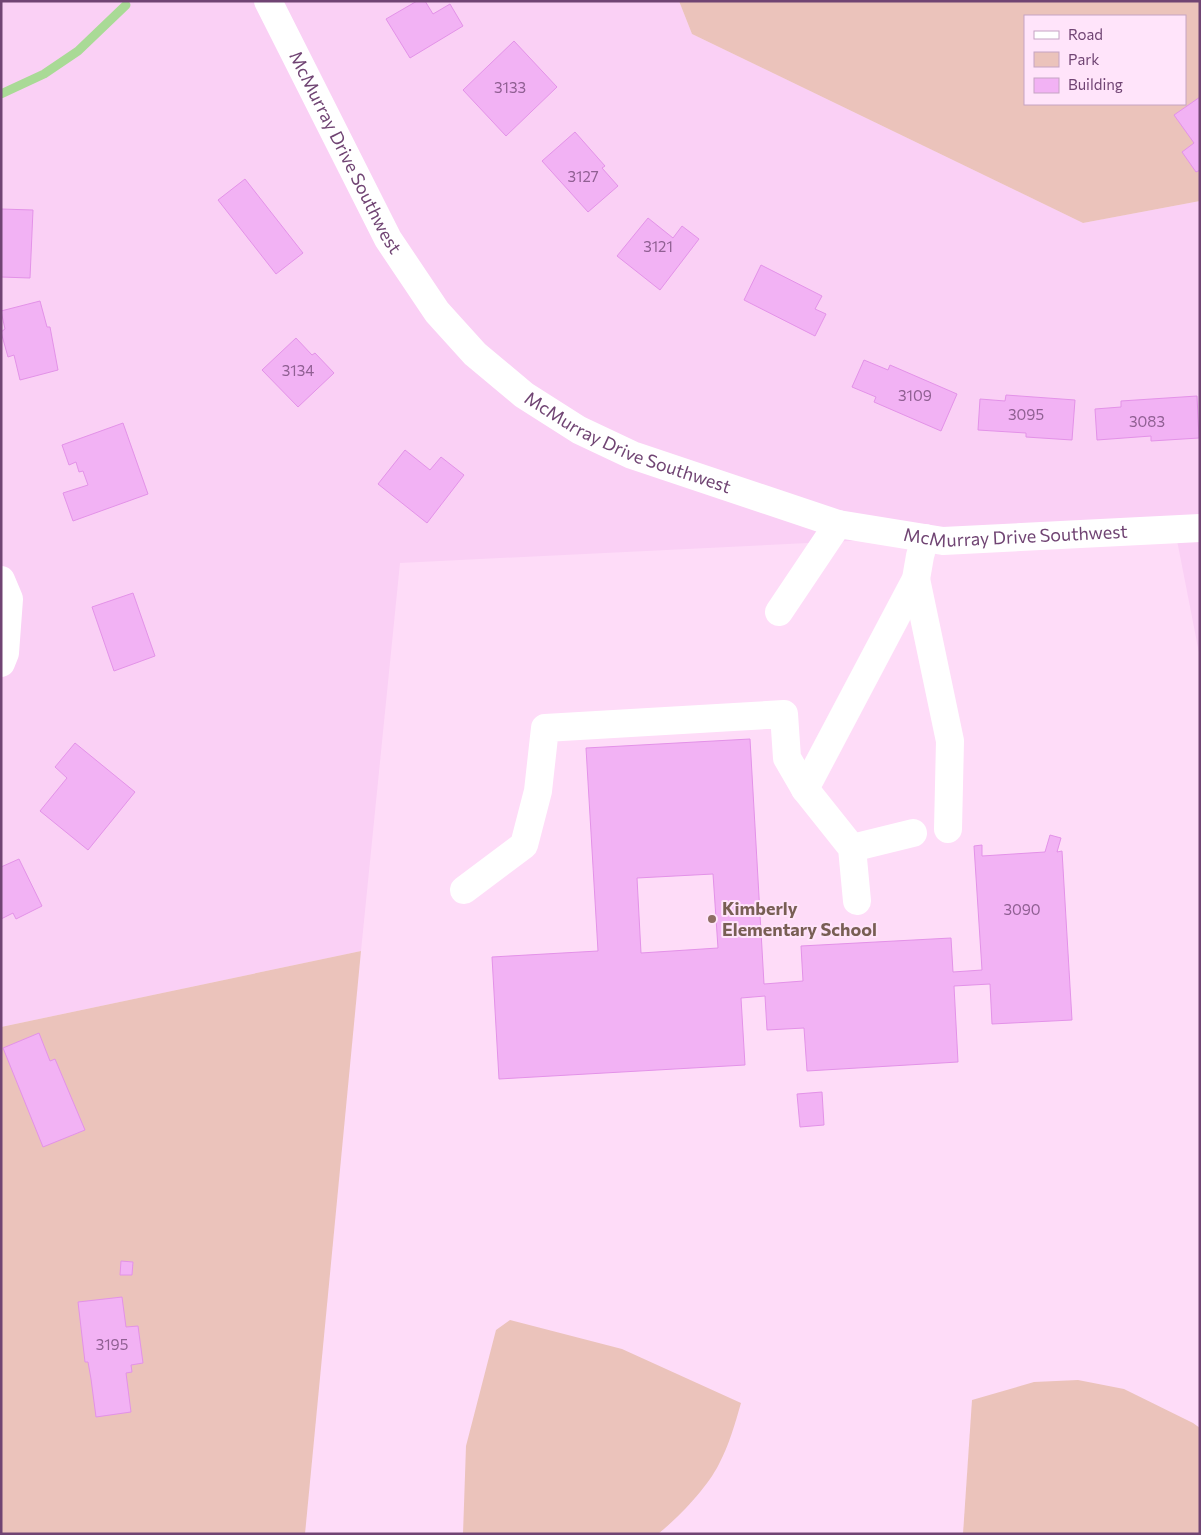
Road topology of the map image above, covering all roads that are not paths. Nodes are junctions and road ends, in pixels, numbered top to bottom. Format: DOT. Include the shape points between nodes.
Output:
graph roads {
  1 [pos="268,1"];
  2 [pos="838,524"];
  3 [pos="1200,528"];
  4 [pos="925,538"];
  5 [pos="916,579"];
  6 [pos="1,580"];
  7 [pos="779,612"];
  8 [pos="1,662"];
  9 [pos="805,789"];
  10 [pos="948,829"];
  11 [pos="913,834"];
  12 [pos="852,848"];
  13 [pos="464,890"];
  14 [pos="858,901"];
  1 -- 2 [label="street, McMurray Drive Southwest" via="388,239 437,312 475,354 524,395 579,430 632,454"];
  2 -- 4 [label="street, McMurray Drive Southwest"];
  2 -- 7 [label="street"];
  3 -- 4 [label="street, McMurray Drive Southwest" via="943,541"];
  4 -- 5 [label="street"];
  5 -- 9 [label="street"];
  5 -- 10 [label="street" via="950,741"];
  6 -- 8 [label="street" via="9,599 5,653"];
  9 -- 12 [label="street"];
  9 -- 13 [label="street" via="787,758 784,714 545,728 538,791 524,845"];
  11 -- 12 [label="street"];
  12 -- 14 [label="street"];
}
